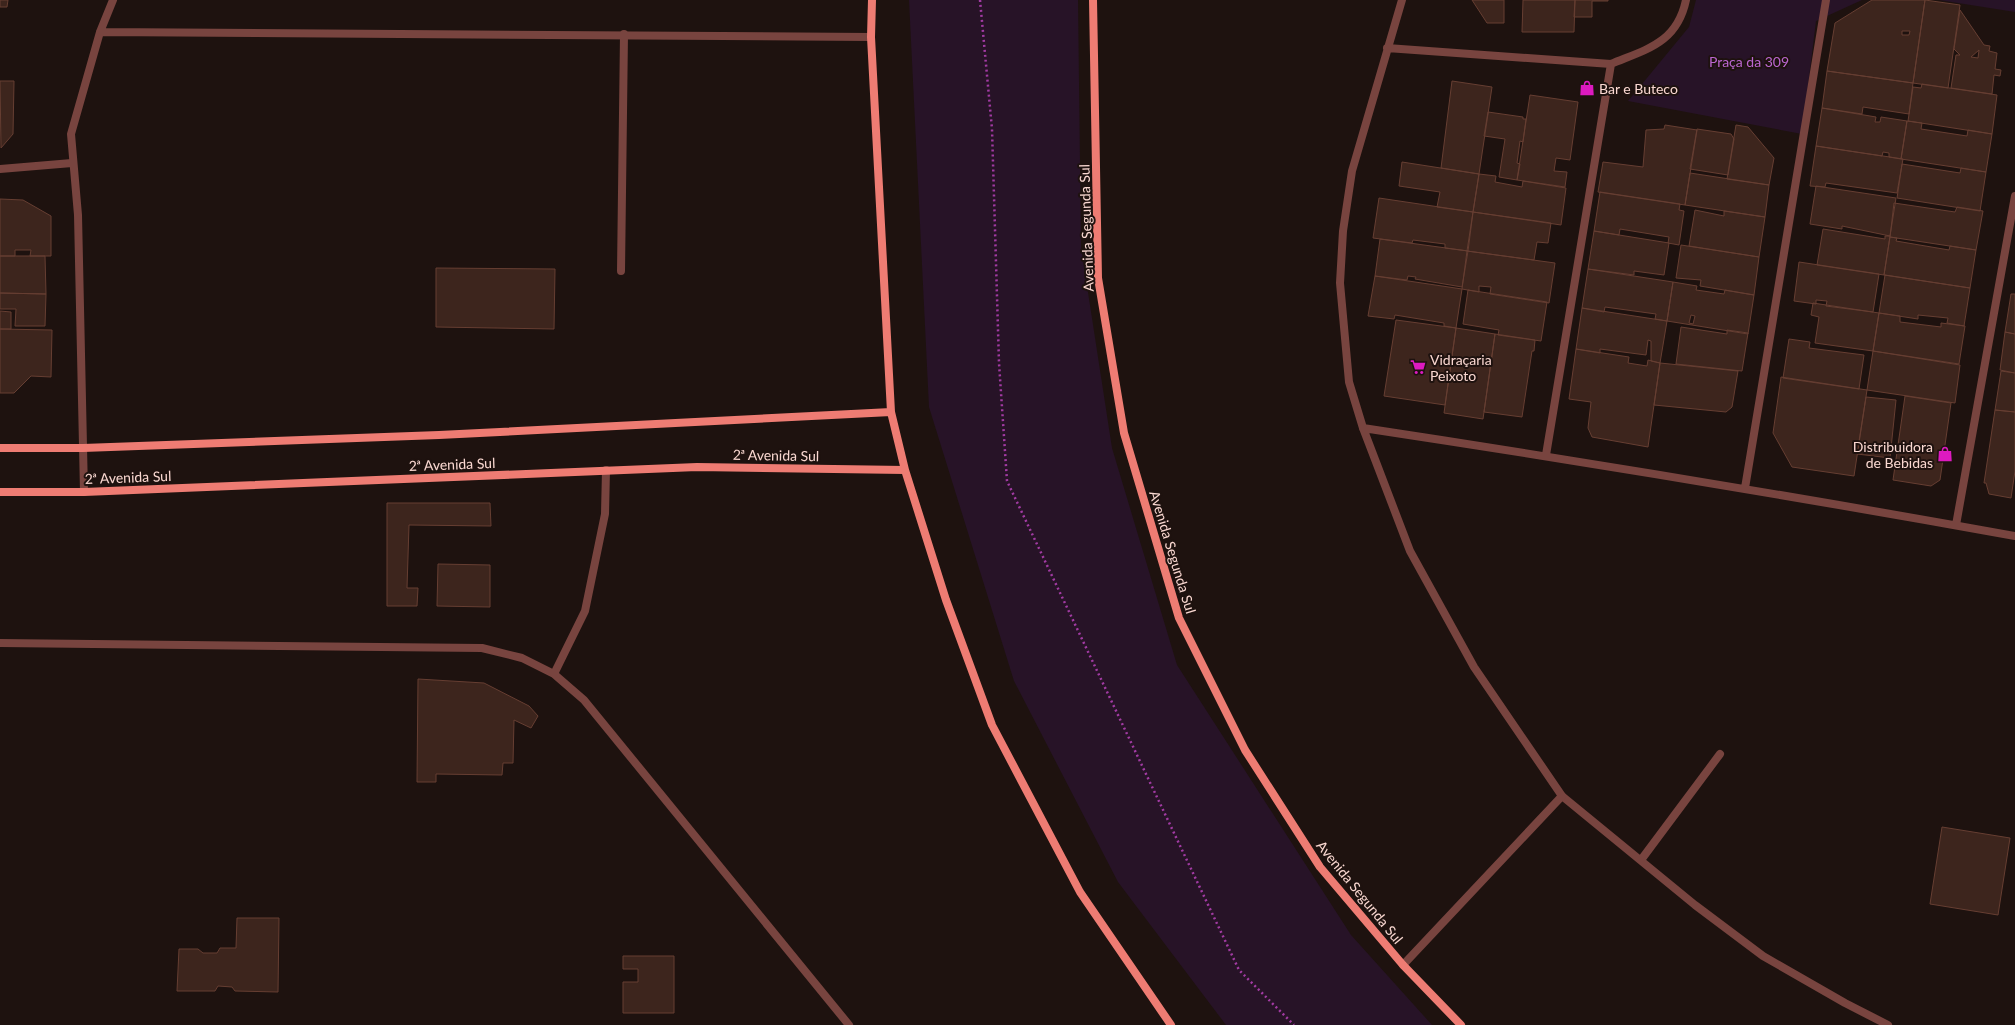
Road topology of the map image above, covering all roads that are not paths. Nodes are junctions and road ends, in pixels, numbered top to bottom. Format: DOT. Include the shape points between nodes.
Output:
graph roads {
  1 [pos="113,0"];
  2 [pos="872,0"];
  3 [pos="1093,0"];
  4 [pos="1402,0"];
  5 [pos="1686,0"];
  6 [pos="1826,0"];
  7 [pos="100,32"];
  8 [pos="624,34"];
  9 [pos="871,38"];
  10 [pos="1387,48"];
  11 [pos="1611,64"];
  12 [pos="72,163"];
  13 [pos="0,169"];
  14 [pos="2015,196"];
  15 [pos="621,270"];
  16 [pos="891,412"];
  17 [pos="1363,428"];
  18 [pos="0,448"];
  19 [pos="83,448"];
  20 [pos="1546,455"];
  21 [pos="606,470"];
  22 [pos="905,470"];
  23 [pos="1745,488"];
  24 [pos="0,492"];
  25 [pos="84,492"];
  26 [pos="1956,525"];
  27 [pos="2015,536"];
  28 [pos="0,643"];
  29 [pos="554,674"];
  30 [pos="1720,754"];
  31 [pos="1562,796"];
  32 [pos="1640,860"];
  33 [pos="1403,965"];
  34 [pos="849,1025"];
  35 [pos="1171,1025"];
  36 [pos="1461,1025"];
  37 [pos="1888,1025"];
  1 -- 7 [label="street"];
  2 -- 9 [label="main road"];
  3 -- 33 [label="main road, Avenida Segunda Sul" via="1098,278 1124,433 1179,618 1245,750 1320,867"];
  4 -- 10 [label="street"];
  5 -- 11 [label="street" via="1683,16 1670,34 1652,48"];
  6 -- 23 [label="street"];
  7 -- 8 [label="street"];
  7 -- 12 [label="street" via="71,134"];
  8 -- 9 [label="street"];
  8 -- 15 [label="street"];
  9 -- 16 [label="main road"];
  10 -- 11 [label="street"];
  10 -- 17 [label="street" via="1352,171 1343,231 1340,283 1349,382"];
  11 -- 20 [label="street"];
  12 -- 13 [label="street"];
  12 -- 19 [label="street" via="78,215"];
  14 -- 26 [label="street"];
  16 -- 19 [label="main road" via="446,434"];
  16 -- 22 [label="main road"];
  17 -- 20 [label="street"];
  17 -- 31 [label="street" via="1413,558 1474,667"];
  18 -- 19 [label="main road"];
  19 -- 25 [label="street"];
  20 -- 23 [label="street"];
  21 -- 22 [label="main road, 2ᵃ Avenida Sul" via="697,467"];
  21 -- 25 [label="main road, 2ᵃ Avenida Sul"];
  21 -- 29 [label="street" via="605,514 585,611"];
  22 -- 35 [label="main road" via="946,600 992,724 1080,892"];
  23 -- 26 [label="street"];
  24 -- 25 [label="main road, 2ᵃ Avenida Sul"];
  26 -- 27 [label="street"];
  28 -- 29 [label="street" via="482,648 522,658"];
  29 -- 34 [label="street" via="584,700"];
  30 -- 32 [label="street"];
  31 -- 32 [label="street"];
  31 -- 33 [label="street"];
  32 -- 37 [label="street" via="1763,956"];
  33 -- 36 [label="main road, Avenida Segunda Sul"];
}
